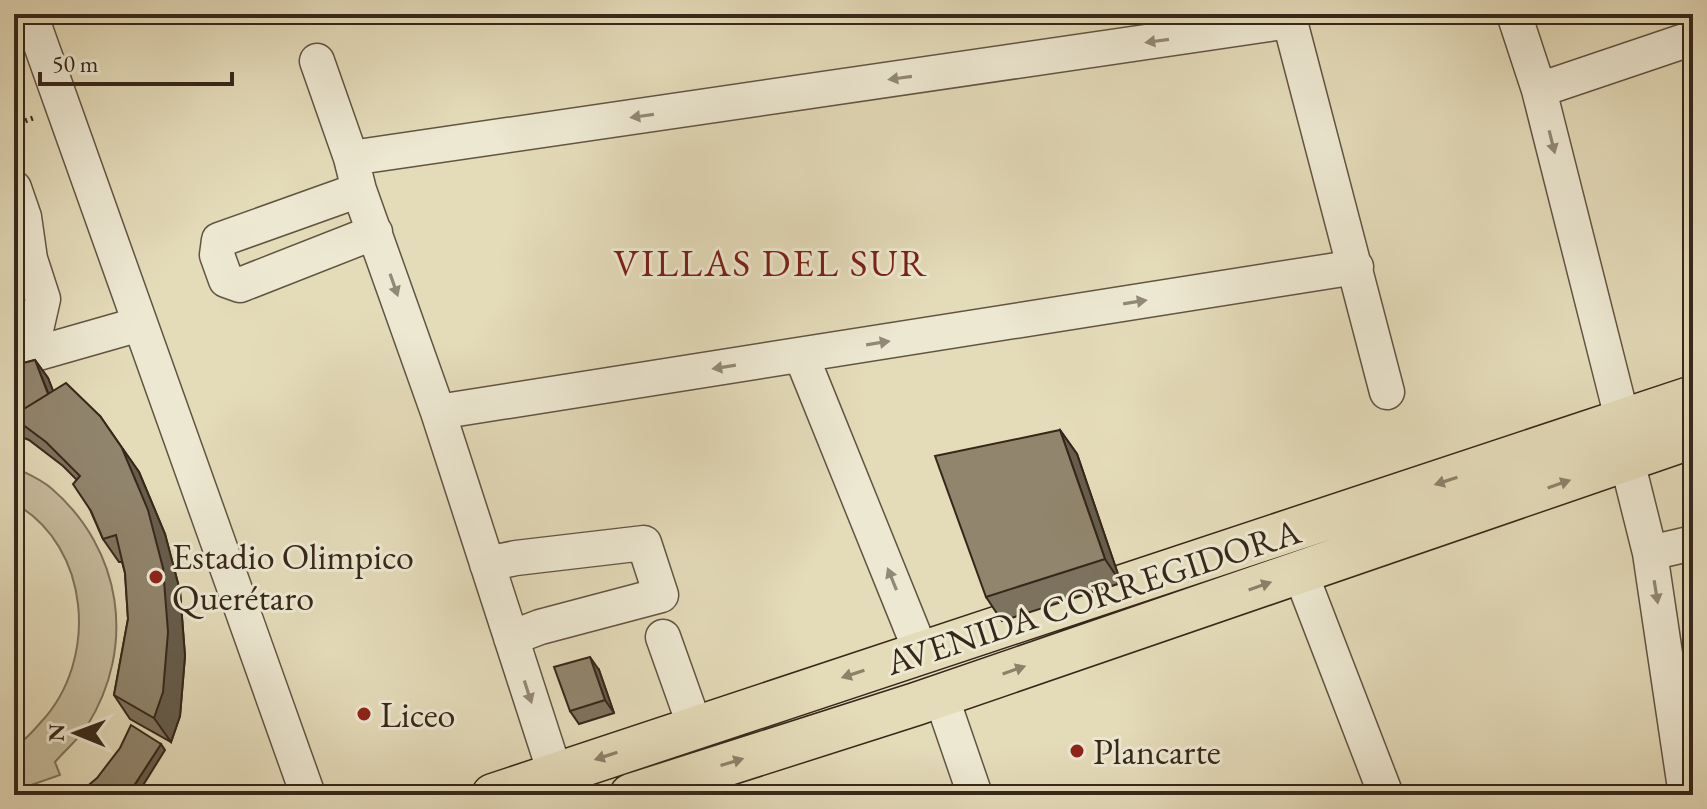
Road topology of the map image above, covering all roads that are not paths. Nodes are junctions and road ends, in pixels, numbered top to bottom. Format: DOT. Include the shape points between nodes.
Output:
graph roads {
  1 [pos="30,14"];
  2 [pos="1514,14"];
  3 [pos="1289,18"];
  4 [pos="1693,38"];
  5 [pos="317,61"];
  6 [pos="1539,90"];
  7 [pos="355,174"];
  8 [pos="14,188"];
  9 [pos="375,232"];
  10 [pos="1356,267"];
  11 [pos="140,324"];
  12 [pos="801,355"];
  13 [pos="22,358"];
  14 [pos="1387,392"];
  15 [pos="1693,397"];
  16 [pos="438,412"];
  17 [pos="1693,437"];
  18 [pos="1625,441"];
  19 [pos="1693,543"];
  20 [pos="1650,553"];
  21 [pos="487,564"];
  22 [pos="1300,572"];
  23 [pos="663,637"];
  24 [pos="511,638"];
  25 [pos="921,652"];
  26 [pos="941,696"];
  27 [pos="695,727"];
  28 [pos="555,773"];
  29 [pos="308,795"];
  30 [pos="493,795"];
  31 [pos="631,795"];
  32 [pos="975,795"];
  33 [pos="1386,795"];
  34 [pos="1686,795"];
  1 -- 11 [label="street"];
  2 -- 6 [label="street"];
  3 -- 7 [label="street, one-way"];
  3 -- 10 [label="street"];
  4 -- 6 [label="street"];
  5 -- 7 [label="street"];
  6 -- 18 [label="street, one-way"];
  7 -- 9 [label="street"];
  7 -- 9 [label="street" via="219,240 217,255 226,280 240,285"];
  8 -- 13 [label="street" via="43,299"];
  9 -- 16 [label="street, one-way"];
  12 -- 10 [label="street, one-way"];
  10 -- 14 [label="street"];
  11 -- 13 [label="street"];
  11 -- 29 [label="street"];
  12 -- 16 [label="street, one-way"];
  25 -- 12 [label="street, one-way"];
  15 -- 18 [label="main road, AVENIDA CORREGIDORA"];
  16 -- 21 [label="street"];
  17 -- 18 [label="main road, AVENIDA CORREGIDORA"];
  18 -- 20 [label="street"];
  22 -- 18 [label="main road, AVENIDA CORREGIDORA, one-way"];
  18 -- 25 [label="main road, AVENIDA CORREGIDORA, one-way"];
  19 -- 20 [label="street"];
  20 -- 34 [label="street, one-way"];
  21 -- 24 [label="street"];
  21 -- 24 [label="street" via="644,543 661,595"];
  26 -- 22 [label="main road, AVENIDA CORREGIDORA, one-way"];
  22 -- 33 [label="street"];
  23 -- 27 [label="street"];
  24 -- 28 [label="street, one-way"];
  25 -- 27 [label="main road, AVENIDA CORREGIDORA, one-way"];
  31 -- 26 [label="main road, AVENIDA CORREGIDORA, one-way"];
  26 -- 32 [label="street"];
  27 -- 28 [label="main road, AVENIDA CORREGIDORA, one-way"];
  28 -- 30 [label="main road, AVENIDA CORREGIDORA"];
}
